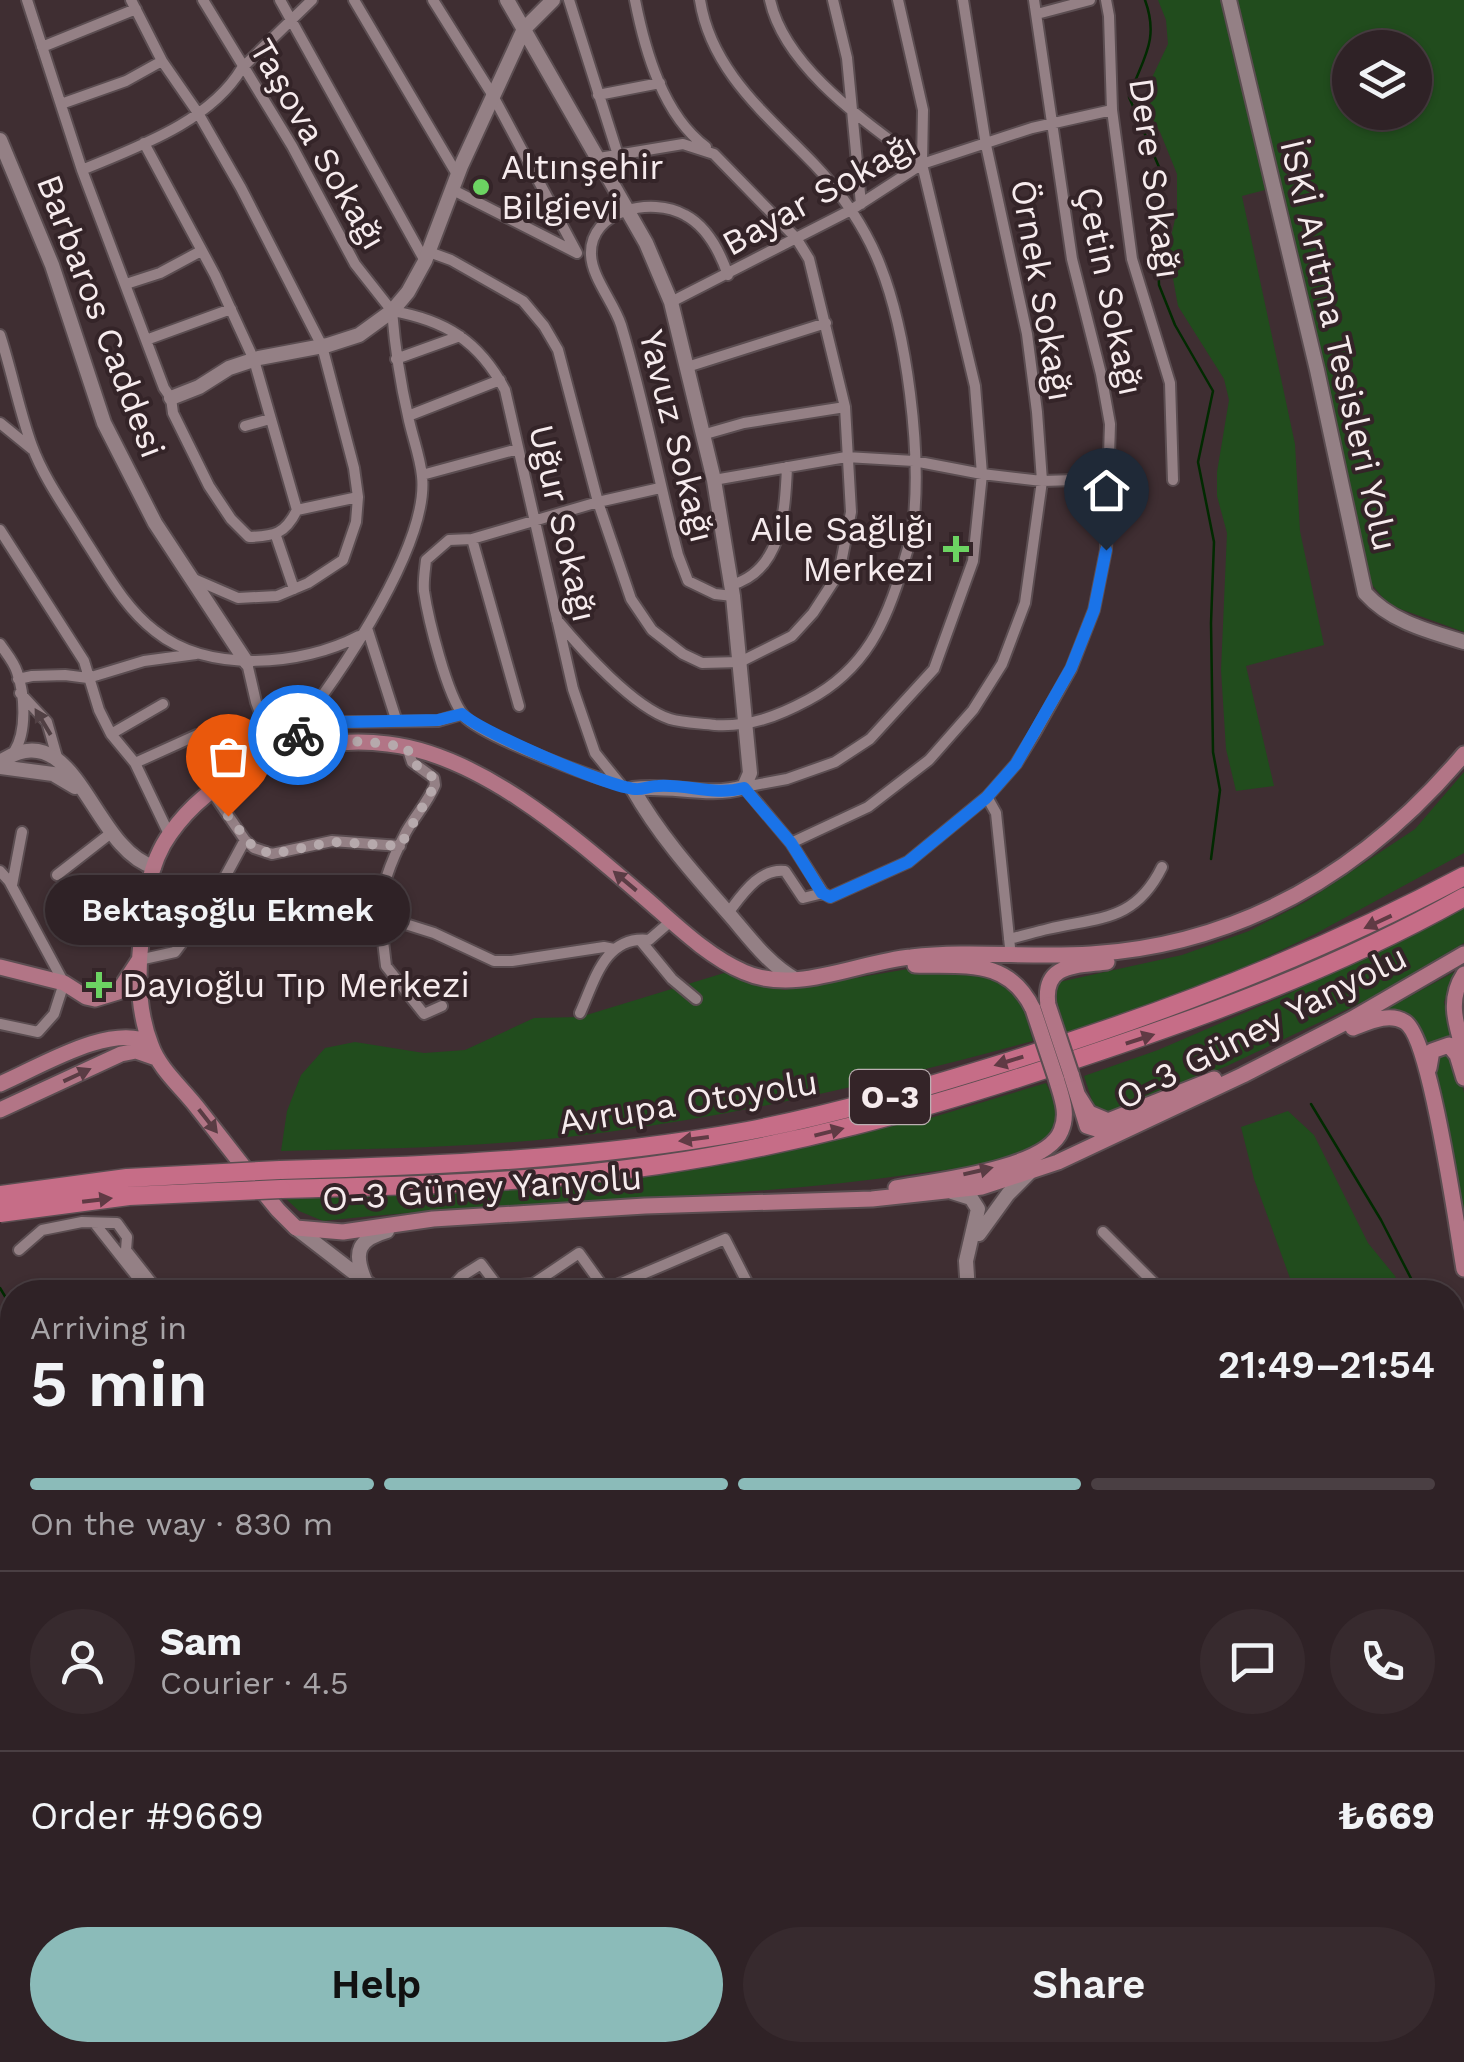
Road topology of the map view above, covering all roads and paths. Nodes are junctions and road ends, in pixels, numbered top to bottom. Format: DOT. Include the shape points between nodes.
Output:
graph roads {
  1 [pos="27,0"];
  2 [pos="203,0"];
  3 [pos="280,0"];
  4 [pos="312,0"];
  5 [pos="354,0"];
  6 [pos="433,0"];
  7 [pos="507,0"];
  8 [pos="553,0"];
  9 [pos="569,0"];
  10 [pos="635,0"];
  11 [pos="700,0"];
  12 [pos="770,0"];
  13 [pos="833,0"];
  14 [pos="898,0"];
  15 [pos="963,0"];
  16 [pos="1034,0"];
  17 [pos="1090,0"];
  18 [pos="1106,0"];
  19 [pos="1229,0"];
  20 [pos="134,4"];
  21 [pos="1037,14"];
  22 [pos="292,22"];
  23 [pos="524,29"];
  24 [pos="42,47"];
  25 [pos="162,61"];
  26 [pos="242,68"];
  27 [pos="660,83"];
  28 [pos="492,94"];
  29 [pos="598,95"];
  30 [pos="61,104"];
  31 [pos="1112,110"];
  32 [pos="852,111"];
  33 [pos="198,113"];
  34 [pos="1054,122"];
  35 [pos="0,140"];
  36 [pos="144,144"];
  37 [pos="986,144"];
  38 [pos="714,154"];
  39 [pos="618,155"];
  40 [pos="599,158"];
  41 [pos="922,164"];
  42 [pos="82,170"];
  43 [pos="455,183"];
  44 [pos="856,208"];
  45 [pos="627,209"];
  46 [pos="796,238"];
  47 [pos="202,251"];
  48 [pos="576,252"];
  49 [pos="427,256"];
  50 [pos="591,261"];
  51 [pos="728,275"];
  52 [pos="126,284"];
  53 [pos="671,302"];
  54 [pos="230,309"];
  55 [pos="392,310"];
  56 [pos="826,323"];
  57 [pos="460,336"];
  58 [pos="0,337"];
  59 [pos="146,340"];
  60 [pos="322,346"];
  61 [pos="254,360"];
  62 [pos="396,360"];
  63 [pos="687,367"];
  64 [pos="500,380"];
  65 [pos="171,398"];
  66 [pos="845,407"];
  67 [pos="408,416"];
  68 [pos="270,418"];
  69 [pos="0,423"];
  70 [pos="245,426"];
  71 [pos="702,435"];
  72 [pos="518,449"];
  73 [pos="33,450"];
  74 [pos="846,457"];
  75 [pos="914,461"];
  76 [pos="788,467"];
  77 [pos="982,474"];
  78 [pos="422,475"];
  79 [pos="1110,479"];
  80 [pos="714,480"];
  81 [pos="1173,480"];
  82 [pos="1042,481"];
  83 [pos="660,488"];
  84 [pos="358,497"];
  85 [pos="598,502"];
  86 [pos="296,510"];
  87 [pos="533,520"];
  88 [pos="0,530"];
  89 [pos="276,536"];
  90 [pos="472,539"];
  91 [pos="190,577"];
  92 [pos="294,589"];
  93 [pos="732,591"];
  94 [pos="557,620"];
  95 [pos="365,631"];
  96 [pos="1464,642"];
  97 [pos="0,644"];
  98 [pos="207,653"];
  99 [pos="247,662"];
  100 [pos="740,662"];
  101 [pos="88,678"];
  102 [pos="18,679"];
  103 [pos="20,693"];
  104 [pos="163,704"];
  105 [pos="519,706"];
  106 [pos="462,714"];
  107 [pos="396,719"];
  108 [pos="745,725"];
  109 [pos="110,734"];
  110 [pos="196,736"];
  111 [pos="292,736"];
  112 [pos="407,747"];
  113 [pos="14,752"];
  114 [pos="1464,754"];
  115 [pos="276,755"];
  116 [pos="57,757"];
  117 [pos="135,763"];
  118 [pos="0,764"];
  119 [pos="17,769"];
  120 [pos="48,773"];
  121 [pos="626,787"];
  122 [pos="744,788"];
  123 [pos="212,792"];
  124 [pos="83,794"];
  125 [pos="986,798"];
  126 [pos="22,832"];
  127 [pos="111,832"];
  128 [pos="169,834"];
  129 [pos="245,840"];
  130 [pos="791,843"];
  131 [pos="400,846"];
  132 [pos="154,867"];
  133 [pos="1162,867"];
  134 [pos="0,870"];
  135 [pos="57,875"];
  136 [pos="1464,876"];
  137 [pos="12,884"];
  138 [pos="826,895"];
  139 [pos="1464,897"];
  140 [pos="728,914"];
  141 [pos="380,916"];
  142 [pos="671,920"];
  143 [pos="1221,929"];
  144 [pos="639,939"];
  145 [pos="1009,939"];
  146 [pos="758,948"];
  147 [pos="614,949"];
  148 [pos="1464,954"];
  149 [pos="1011,957"];
  150 [pos="139,960"];
  151 [pos="0,967"];
  152 [pos="1464,974"];
  153 [pos="761,977"];
  154 [pos="804,978"];
  155 [pos="64,983"];
  156 [pos="696,999"];
  157 [pos="442,1006"];
  158 [pos="1040,1006"];
  159 [pos="580,1013"];
  160 [pos="0,1024"];
  161 [pos="153,1051"];
  162 [pos="1464,1052"];
  163 [pos="1280,1055"];
  164 [pos="1244,1075"];
  165 [pos="1064,1076"];
  166 [pos="1464,1078"];
  167 [pos="0,1084"];
  168 [pos="1432,1092"];
  169 [pos="1078,1094"];
  170 [pos="0,1110"];
  171 [pos="1029,1173"];
  172 [pos="281,1179"];
  173 [pos="952,1192"];
  174 [pos="0,1194"];
  175 [pos="848,1200"];
  176 [pos="0,1214"];
  177 [pos="433,1219"];
  178 [pos="96,1225"];
  179 [pos="296,1228"];
  180 [pos="1103,1232"];
  181 [pos="19,1250"];
  182 [pos="966,1262"];
  183 [pos="1464,1268"];
  184 [pos="364,1278"];
  185 [pos="140,1280"];
  186 [pos="150,1280"];
  187 [pos="458,1280"];
  188 [pos="493,1280"];
  189 [pos="543,1280"];
  190 [pos="598,1280"];
  191 [pos="631,1280"];
  192 [pos="746,1280"];
  193 [pos="967,1280"];
  194 [pos="1151,1280"];
  1 -- 24 [label="street"];
  2 -- 26 [label="street, Taşova Sokağı"];
  3 -- 22 [label="street"];
  4 -- 22 [label="street"];
  5 -- 43 [label="street"];
  6 -- 28 [label="street"];
  7 -- 23 [label="main road"];
  8 -- 23 [label="main road"];
  9 -- 29 [label="street"];
  10 -- 27 [label="street"];
  11 -- 44 [label="street" via="728,73"];
  12 -- 32 [label="street" via="784,38"];
  13 -- 32 [label="street"];
  14 -- 41 [label="street" via="923,110"];
  15 -- 37 [label="street, Örnek Sokağı"];
  16 -- 21 [label="street, Çetin Sokağı"];
  17 -- 21 [label="street"];
  18 -- 31 [label="street, Dere Sokağı"];
  19 -- 96 [label="main road, İSKİ Arıtma Tesisleri Yolu" via="1365,594 1398,619"];
  20 -- 24 [label="street"];
  20 -- 25 [label="street"];
  21 -- 34 [label="street, Çetin Sokağı"];
  22 -- 26 [label="street"];
  22 -- 49 [label="street"];
  23 -- 28 [label="main road"];
  23 -- 40 [label="main road"];
  24 -- 30 [label="street"];
  25 -- 30 [label="street"];
  25 -- 33 [label="street"];
  26 -- 33 [label="street"];
  26 -- 55 [label="street, Taşova Sokağı" via="355,264"];
  27 -- 29 [label="street"];
  27 -- 38 [label="street" via="692,137"];
  28 -- 43 [label="main road"];
  28 -- 48 [label="street"];
  29 -- 39 [label="street"];
  30 -- 42 [label="street"];
  31 -- 34 [label="street, Bayar Sokağı"];
  31 -- 81 [label="street, Dere Sokağı" via="1132,259 1170,383"];
  32 -- 41 [label="street"];
  32 -- 44 [label="street"];
  33 -- 36 [label="street"];
  33 -- 60 [label="street"];
  34 -- 37 [label="street, Bayar Sokağı"];
  34 -- 79 [label="street, Çetin Sokağı" via="1072,259 1110,424"];
  35 -- 91 [label="main road, Barbaros Caddesi" via="52,266 104,424"];
  36 -- 42 [label="street"];
  36 -- 47 [label="street"];
  37 -- 41 [label="street, Bayar Sokağı"];
  37 -- 82 [label="street, Örnek Sokağı" via="1027,334"];
  38 -- 39 [label="street" via="684,144"];
  38 -- 46 [label="street"];
  39 -- 40 [label="street"];
  40 -- 45 [label="main road"];
  41 -- 44 [label="street, Bayar Sokağı"];
  41 -- 77 [label="street" via="975,386"];
  42 -- 52 [label="street"];
  43 -- 48 [label="street"];
  43 -- 49 [label="main road"];
  44 -- 46 [label="street, Bayar Sokağı"];
  44 -- 75 [label="street" via="897,317"];
  45 -- 50 [label="street" via="606,221 592,241"];
  45 -- 51 [label="street" via="683,213 704,229"];
  45 -- 53 [label="main road"];
  46 -- 51 [label="street, Bayar Sokağı"];
  46 -- 56 [label="street"];
  47 -- 52 [label="street"];
  47 -- 54 [label="street"];
  48 -- 50 [label="street"];
  49 -- 55 [label="main road"];
  49 -- 85 [label="street" via="496,283 523,300 544,326 571,391"];
  50 -- 83 [label="street, Yavuz Sokağı" via="622,327"];
  51 -- 53 [label="street, Bayar Sokağı"];
  52 -- 59 [label="street"];
  53 -- 63 [label="main road"];
  54 -- 59 [label="street"];
  54 -- 61 [label="street"];
  55 -- 57 [label="street, Uğur Sokağı" via="443,323"];
  55 -- 60 [label="main road" via="359,335"];
  55 -- 62 [label="street"];
  56 -- 63 [label="street"];
  56 -- 66 [label="street"];
  57 -- 62 [label="street"];
  57 -- 64 [label="street, Uğur Sokağı"];
  58 -- 73 [label="street"];
  59 -- 65 [label="street"];
  60 -- 61 [label="main road"];
  60 -- 84 [label="street"];
  61 -- 65 [label="main road"];
  61 -- 68 [label="street"];
  62 -- 67 [label="street"];
  63 -- 71 [label="main road"];
  64 -- 67 [label="street"];
  64 -- 72 [label="street, Uğur Sokağı"];
  65 -- 89 [label="street" via="188,446 231,519 249,538"];
  66 -- 71 [label="street"];
  66 -- 74 [label="street"];
  67 -- 78 [label="street"];
  68 -- 70 [label="street"];
  68 -- 86 [label="street"];
  69 -- 73 [label="street"];
  71 -- 80 [label="main road"];
  72 -- 78 [label="street"];
  72 -- 87 [label="street, Uğur Sokağı"];
  73 -- 98 [label="street" via="124,600 156,632"];
  74 -- 75 [label="street"];
  74 -- 76 [label="street"];
  74 -- 100 [label="street" via="851,512 839,573 792,636"];
  75 -- 77 [label="street"];
  75 -- 108 [label="street" via="914,526 892,606 871,645 832,687"];
  76 -- 80 [label="street"];
  76 -- 93 [label="street" via="784,513 768,560"];
  77 -- 82 [label="street"];
  77 -- 122 [label="street" via="972,561 934,668 870,739 835,762"];
  78 -- 95 [label="street" via="422,510"];
  79 -- 82 [label="street"];
  79 -- 125 [label="street, Çetin Sokağı" via="1094,610 1035,733"];
  80 -- 93 [label="main road"];
  82 -- 130 [label="street, Örnek Sokağı" via="1025,603 1002,664 973,710 929,760 868,806"];
  83 -- 85 [label="street"];
  83 -- 93 [label="street, Yavuz Sokağı" via="688,581 714,594"];
  84 -- 86 [label="street"];
  84 -- 92 [label="street" via="343,560"];
  85 -- 87 [label="street"];
  85 -- 100 [label="street" via="630,599 652,630 702,662"];
  86 -- 89 [label="street"];
  87 -- 90 [label="street"];
  87 -- 94 [label="street, Uğur Sokağı"];
  88 -- 101 [label="street" via="84,661"];
  89 -- 92 [label="street"];
  90 -- 105 [label="street"];
  90 -- 106 [label="street" via="437,548 426,560 424,589"];
  91 -- 92 [label="street" via="238,598"];
  91 -- 99 [label="main road, Barbaros Caddesi"];
  93 -- 100 [label="main road"];
  94 -- 108 [label="street" via="612,678 669,718"];
  94 -- 121 [label="street, Uğur Sokağı" via="589,738 604,767"];
  95 -- 99 [label="street" via="336,648"];
  95 -- 107 [label="street"];
  95 -- 111 [label="street"];
  97 -- 102 [label="street"];
  98 -- 99 [label="street"];
  98 -- 101 [label="street" via="144,661"];
  99 -- 115 [label="street"];
  100 -- 108 [label="main road"];
  101 -- 102 [label="street"];
  101 -- 109 [label="street"];
  102 -- 103 [label="street"];
  103 -- 113 [label="street" via="23,730"];
  116 -- 103 [label="street, one-way" via="47,722"];
  104 -- 109 [label="street"];
  106 -- 107 [label="street"];
  106 -- 121 [label="street" via="496,735"];
  107 -- 111 [label="street" via="345,722"];
  108 -- 122 [label="main road" via="750,773"];
  109 -- 117 [label="street"];
  110 -- 117 [label="street"];
  111 -- 115 [label="street"];
  112 -- 115 [label="main road" via="361,741"];
  112 -- 131 [label="street" via="435,785"];
  142 -- 112 [label="main road, one-way" via="513,797 464,766"];
  113 -- 116 [label="main road"];
  113 -- 118 [label="main road"];
  113 -- 119 [label="main road"];
  114 -- 143 [label="main road" via="1364,852 1274,908"];
  115 -- 123 [label="main road"];
  116 -- 120 [label="main road"];
  116 -- 124 [label="main road"];
  117 -- 128 [label="street"];
  118 -- 119 [label="main road"];
  119 -- 120 [label="main road"];
  120 -- 124 [label="main road"];
  121 -- 122 [label="main road"];
  121 -- 140 [label="main road"];
  122 -- 130 [label="street"];
  123 -- 128 [label="main road"];
  123 -- 129 [label="street"];
  124 -- 127 [label="main road"];
  125 -- 138 [label="street, Çetin Sokağı" via="908,862"];
  125 -- 145 [label="street" via="996,812"];
  126 -- 137 [label="street"];
  127 -- 132 [label="main road" via="132,857"];
  127 -- 135 [label="street"];
  128 -- 132 [label="main road"];
  129 -- 131 [label="street" via="272,854 332,842"];
  129 -- 150 [label="street" via="225,877 189,909 175,952"];
  130 -- 138 [label="street"];
  131 -- 141 [label="street"];
  132 -- 150 [label="main road"];
  133 -- 145 [label="street" via="1134,904 1107,920"];
  134 -- 137 [label="street"];
  136 -- 172 [label="highway, Avrupa Otoyolu / O-3, one-way" via="1346,937 1195,1000 842,1110 601,1152"];
  137 -- 155 [label="street"];
  138 -- 140 [label="street" via="803,898 786,871 777,870 746,888"];
  172 -- 139 [label="highway, Avrupa Otoyolu / O-3, one-way" via="468,1183 702,1158 824,1134 932,1106 1212,1014 1354,954"];
  140 -- 146 [label="main road"];
  141 -- 147 [label="street" via="494,960"];
  141 -- 157 [label="street" via="386,966 424,1014"];
  142 -- 144 [label="street" via="649,940"];
  142 -- 153 [label="main road" via="743,972"];
  143 -- 149 [label="main road" via="1133,950"];
  143 -- 158 [label="main road" via="1137,959 1059,970"];
  144 -- 147 [label="street"];
  144 -- 156 [label="street"];
  145 -- 149 [label="street"];
  146 -- 153 [label="main road"];
  146 -- 154 [label="main road"];
  147 -- 159 [label="street"];
  148 -- 163 [label="main road, O-3 Güney Yanyolu"];
  149 -- 154 [label="main road" via="915,956"];
  150 -- 155 [label="main road" via="108,996 86,997"];
  150 -- 161 [label="main road" via="142,1018"];
  151 -- 155 [label="main road"];
  152 -- 162 [label="main road" via="1455,988 1454,1014"];
  153 -- 154 [label="main road"];
  154 -- 158 [label="main road" via="901,965 987,968 1015,981"];
  155 -- 160 [label="street" via="54,1014 38,1032"];
  158 -- 165 [label="main road, bridge"];
  161 -- 167 [label="main road" via="132,1036 103,1040"];
  170 -- 161 [label="main road, one-way" via="121,1054"];
  161 -- 179 [label="main road, O-3 Güney Yanyolu, one-way"];
  163 -- 164 [label="main road, O-3 Güney Yanyolu"];
  163 -- 168 [label="main road" via="1392,1017 1416,1034"];
  163 -- 169 [label="main road" via="1108,1121 1088,1114"];
  164 -- 169 [label="main road" via="1104,1131 1087,1126"];
  164 -- 171 [label="main road, O-3 Güney Yanyolu"];
  165 -- 169 [label="main road"];
  175 -- 165 [label="main road, one-way" via="1037,1155 1062,1129"];
  166 -- 168 [label="main road" via="1454,1049 1436,1047 1429,1055"];
  168 -- 183 [label="main road"];
  171 -- 173 [label="main road, O-3 Güney Yanyolu"];
  171 -- 182 [label="main road" via="990,1215"];
  172 -- 174 [label="highway, Avrupa Otoyolu / O-3, bridge" via="127,1178"];
  176 -- 172 [label="highway, Avrupa Otoyolu / O-3, one-way, bridge"];
  173 -- 175 [label="main road, O-3 Güney Yanyolu"];
  173 -- 182 [label="main road" via="971,1198 978,1209"];
  175 -- 177 [label="main road, O-3 Güney Yanyolu"];
  177 -- 179 [label="main road, O-3 Güney Yanyolu" via="343,1232"];
  177 -- 184 [label="main road" via="370,1236 359,1254"];
  178 -- 181 [label="street" via="42,1230"];
  178 -- 185 [label="street"];
  178 -- 186 [label="street" via="117,1222 126,1250"];
  179 -- 184 [label="main road"];
  180 -- 194 [label="street"];
  182 -- 193 [label="main road"];
  187 -- 188 [label="street" via="481,1264"];
  189 -- 190 [label="street" via="580,1254"];
  191 -- 192 [label="street" via="725,1239"];
}
